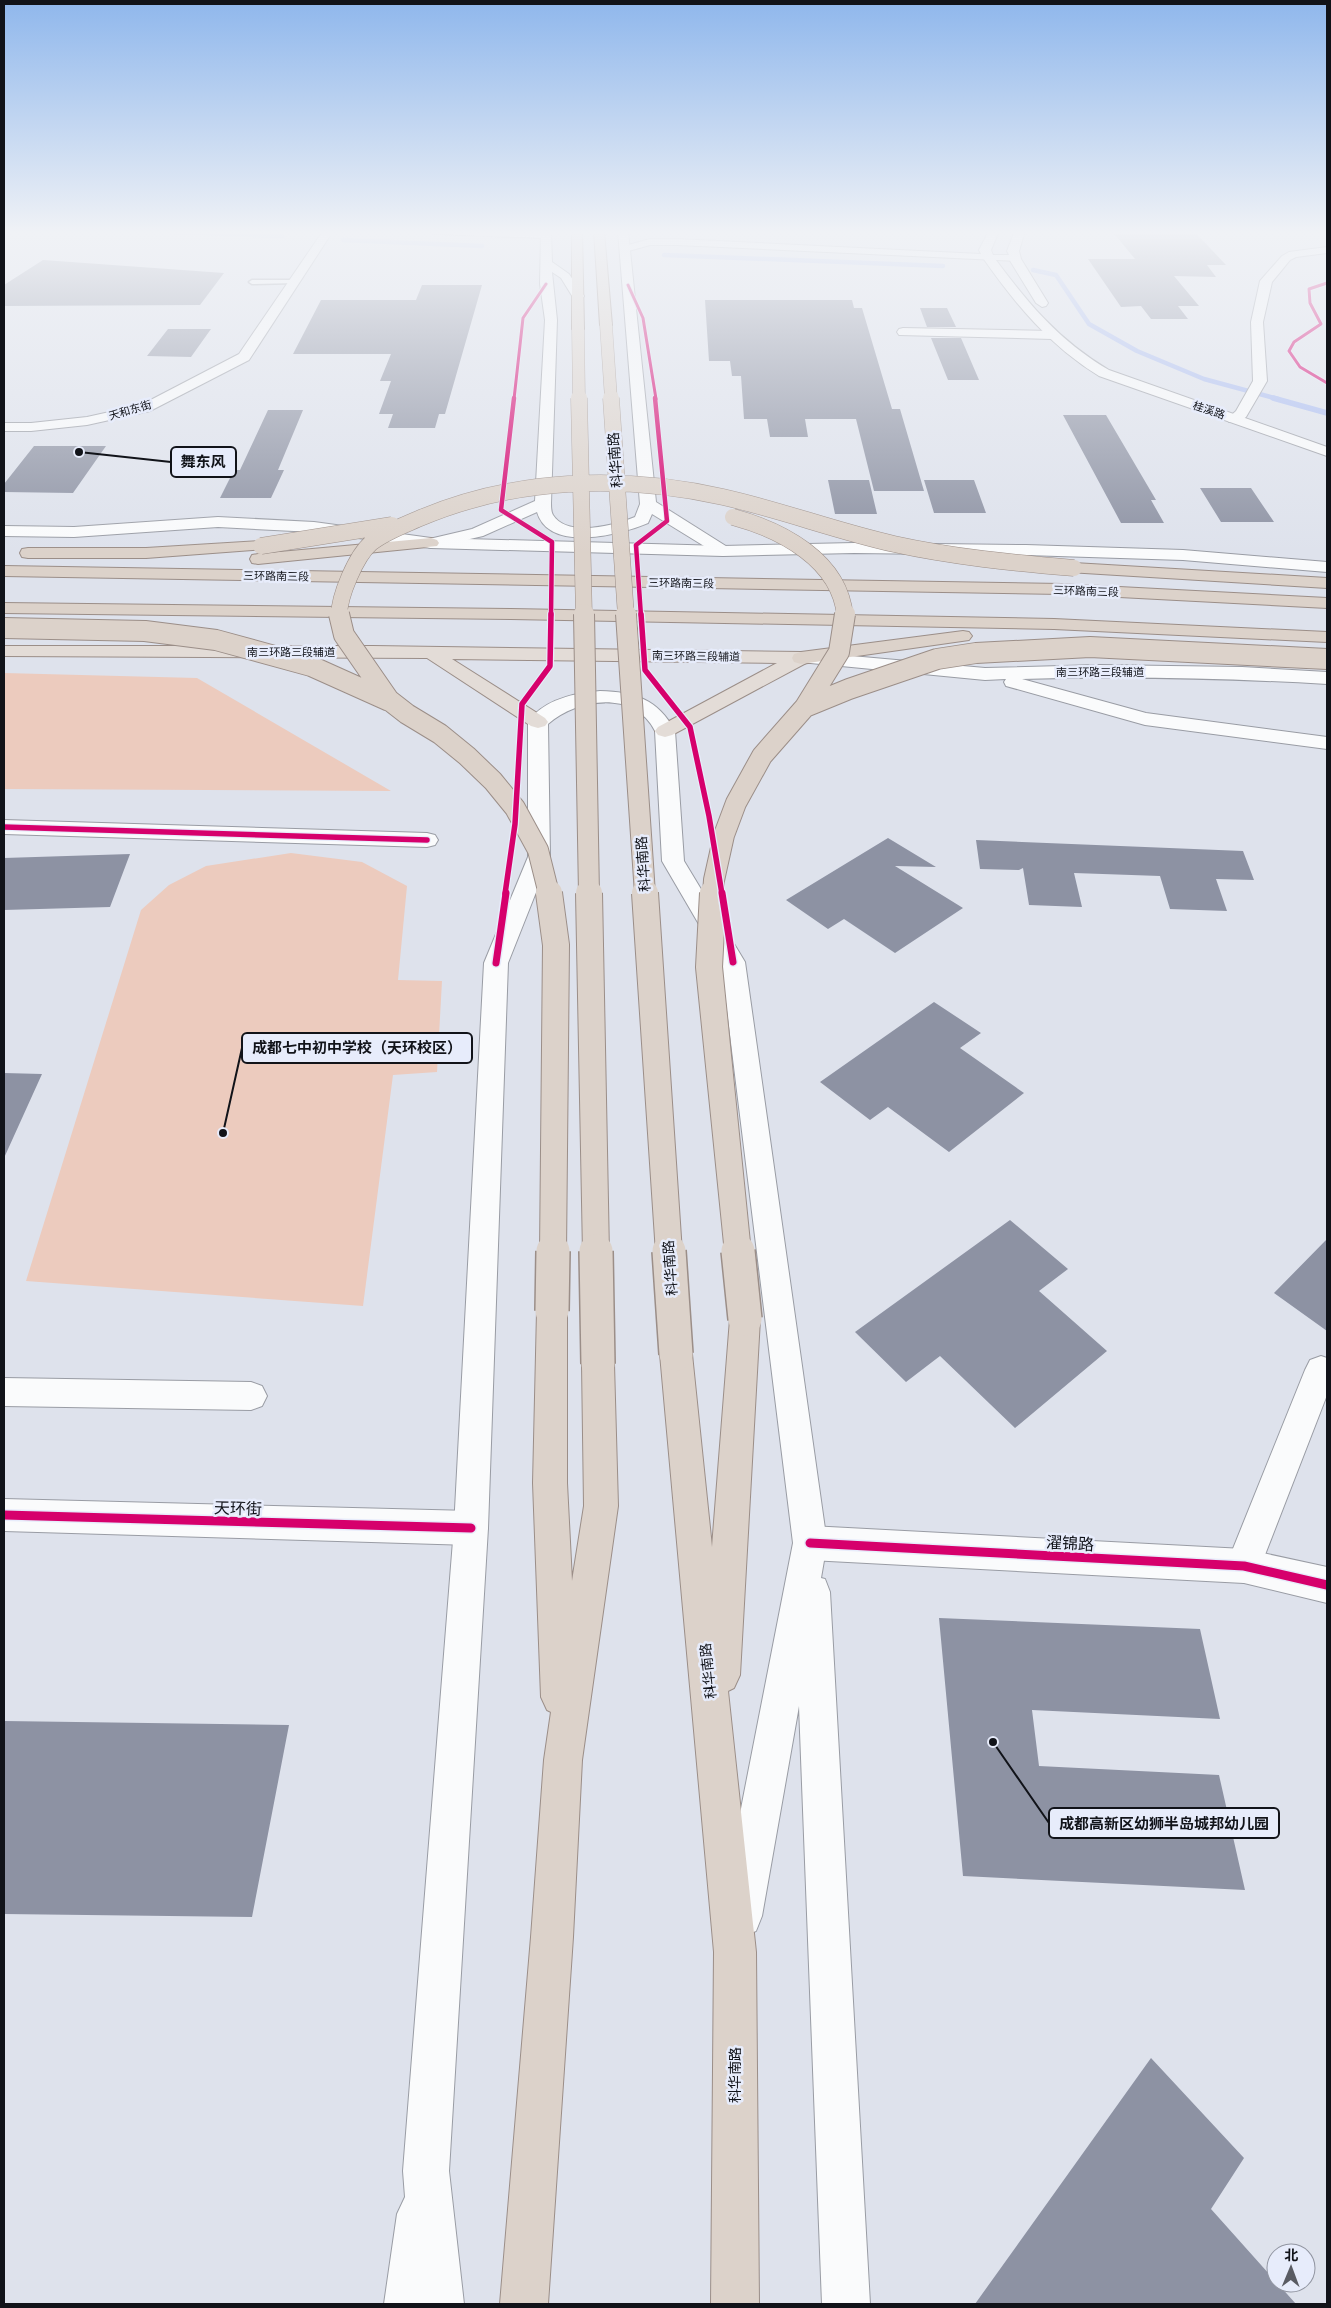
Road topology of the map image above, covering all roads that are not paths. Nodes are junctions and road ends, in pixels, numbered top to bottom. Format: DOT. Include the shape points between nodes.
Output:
graph roads {
  1 [pos="257,339"];
  2 [pos="550,339"];
  3 [pos="578,339"];
  4 [pos="607,339"];
  5 [pos="633,339"];
  6 [pos="1057,339"];
  7 [pos="1071,339"];
  8 [pos="1258,339"];
  9 [pos="1237,417"];
  10 [pos="4,427"];
  11 [pos="1327,441"];
  12 [pos="1327,452"];
  13 [pos="543,503"];
  14 [pos="648,504"];
  15 [pos="684,506"];
  16 [pos="714,511"];
  17 [pos="4,532"];
  18 [pos="994,534"];
  19 [pos="1122,537"];
  20 [pos="431,543"];
  21 [pos="1230,543"];
  22 [pos="854,548"];
  23 [pos="723,551"];
  24 [pos="13,553"];
  25 [pos="1327,566"];
  26 [pos="4,571"];
  27 [pos="42,572"];
  28 [pos="1327,583"];
  29 [pos="1327,603"];
  30 [pos="4,608"];
  31 [pos="1054,624"];
  32 [pos="4,628"];
  33 [pos="1327,637"];
  34 [pos="4,650"];
  35 [pos="432,652"];
  36 [pos="801,658"];
  37 [pos="1327,659"];
  38 [pos="985,674"];
  39 [pos="1327,678"];
  40 [pos="389,701"];
  41 [pos="804,707"];
  42 [pos="538,722"];
  43 [pos="665,731"];
  44 [pos="1327,743"];
  45 [pos="4,827"];
  46 [pos="426,840"];
  47 [pos="1320,1370"];
  48 [pos="4,1392"];
  49 [pos="250,1396"];
  50 [pos="4,1515"];
  51 [pos="471,1528"];
  52 [pos="810,1543"];
  53 [pos="1244,1566"];
  54 [pos="1327,1585"];
  55 [pos="716,1753"];
  56 [pos="563,1760"];
  57 [pos="735,1952"];
  58 [pos="426,2171"];
  59 [pos="408,2304"];
  60 [pos="440,2304"];
  61 [pos="524,2304"];
  62 [pos="735,2304"];
  63 [pos="846,2304"];
  1 -- 10 [label="street, 天和东街" via="244,358 145,408 87,421"];
  2 -- 13 [label="street"];
  3 -- 56 [label="highway, bridge" via="601,1506"];
  4 -- 55 [label="highway, 科华南路, bridge" via="676,1354"];
  5 -- 14 [label="street"];
  6 -- 9 [label="street, 桂溪路" via="1073,354 1104,373"];
  7 -- 9 [label="street, 桂溪路" via="1108,366"];
  8 -- 9 [label="street" via="1260,381"];
  9 -- 11 [label="street, 桂溪路"];
  9 -- 12 [label="street, 桂溪路"];
  13 -- 14 [label="street" via="546,517 555,525 573,532 624,528 642,520"];
  13 -- 20 [label="street" via="477,533"];
  14 -- 23 [label="street"];
  15 -- 24 [label="highway, bridge" via="621,498 577,497 521,502 261,546 146,553"];
  16 -- 41 [label="highway, bridge" via="752,522 787,538 816,558 838,588 845,614 839,652"];
  17 -- 20 [label="street" via="74,532 218,522 314,527"];
  18 -- 22 [label="street"];
  19 -- 21 [label="street"];
  20 -- 23 [label="street"];
  20 -- 27 [label="highway" via="300,557"];
  22 -- 23 [label="street"];
  22 -- 25 [label="street" via="1183,555"];
  26 -- 27 [label="highway, 三环路南三段"];
  27 -- 29 [label="highway, 三环路南三段" via="1053,589"];
  28 -- 40 [label="highway, bridge" via="1074,568 948,555 701,492 649,485 536,488 483,496 442,509 404,525 368,546 339,605 341,630"];
  30 -- 31 [label="highway"];
  31 -- 33 [label="highway"];
  31 -- 36 [label="highway"];
  32 -- 40 [label="highway, bridge" via="145,631 216,640 311,666"];
  34 -- 35 [label="main road, 南三环路三段辅道"];
  35 -- 36 [label="main road, 南三环路三段辅道"];
  35 -- 42 [label="main road"];
  36 -- 38 [label="street, 南三环路三段辅道"];
  36 -- 43 [label="main road"];
  37 -- 41 [label="highway, bridge" via="1090,647 976,652 937,659"];
  38 -- 39 [label="street, 南三环路三段辅道" via="1099,671"];
  38 -- 44 [label="street" via="1145,719"];
  40 -- 56 [label="highway, bridge" via="440,734 481,769 512,803 534,840 549,891 556,944 550,1483"];
  41 -- 55 [label="highway, bridge" via="762,756 736,803 724,835 714,880 709,967 744,1319"];
  42 -- 43 [label="street" via="552,710 575,700 603,697 629,700 648,708 660,719"];
  42 -- 51 [label="street" via="538,857 496,963"];
  43 -- 52 [label="street" via="673,861 733,962"];
  45 -- 46 [label="street"];
  47 -- 53 [label="street"];
  48 -- 49 [label="street"];
  50 -- 51 [label="street, 天环街"];
  51 -- 58 [label="street"];
  52 -- 53 [label="street, 濯锦路"];
  52 -- 57 [label="street"];
  52 -- 63 [label="street"];
  53 -- 54 [label="street, 濯锦路"];
  55 -- 57 [label="highway, 科华南路"];
  56 -- 61 [label="highway"];
  57 -- 62 [label="highway, 科华南路"];
  58 -- 59 [label="street"];
  58 -- 60 [label="street"];
}
